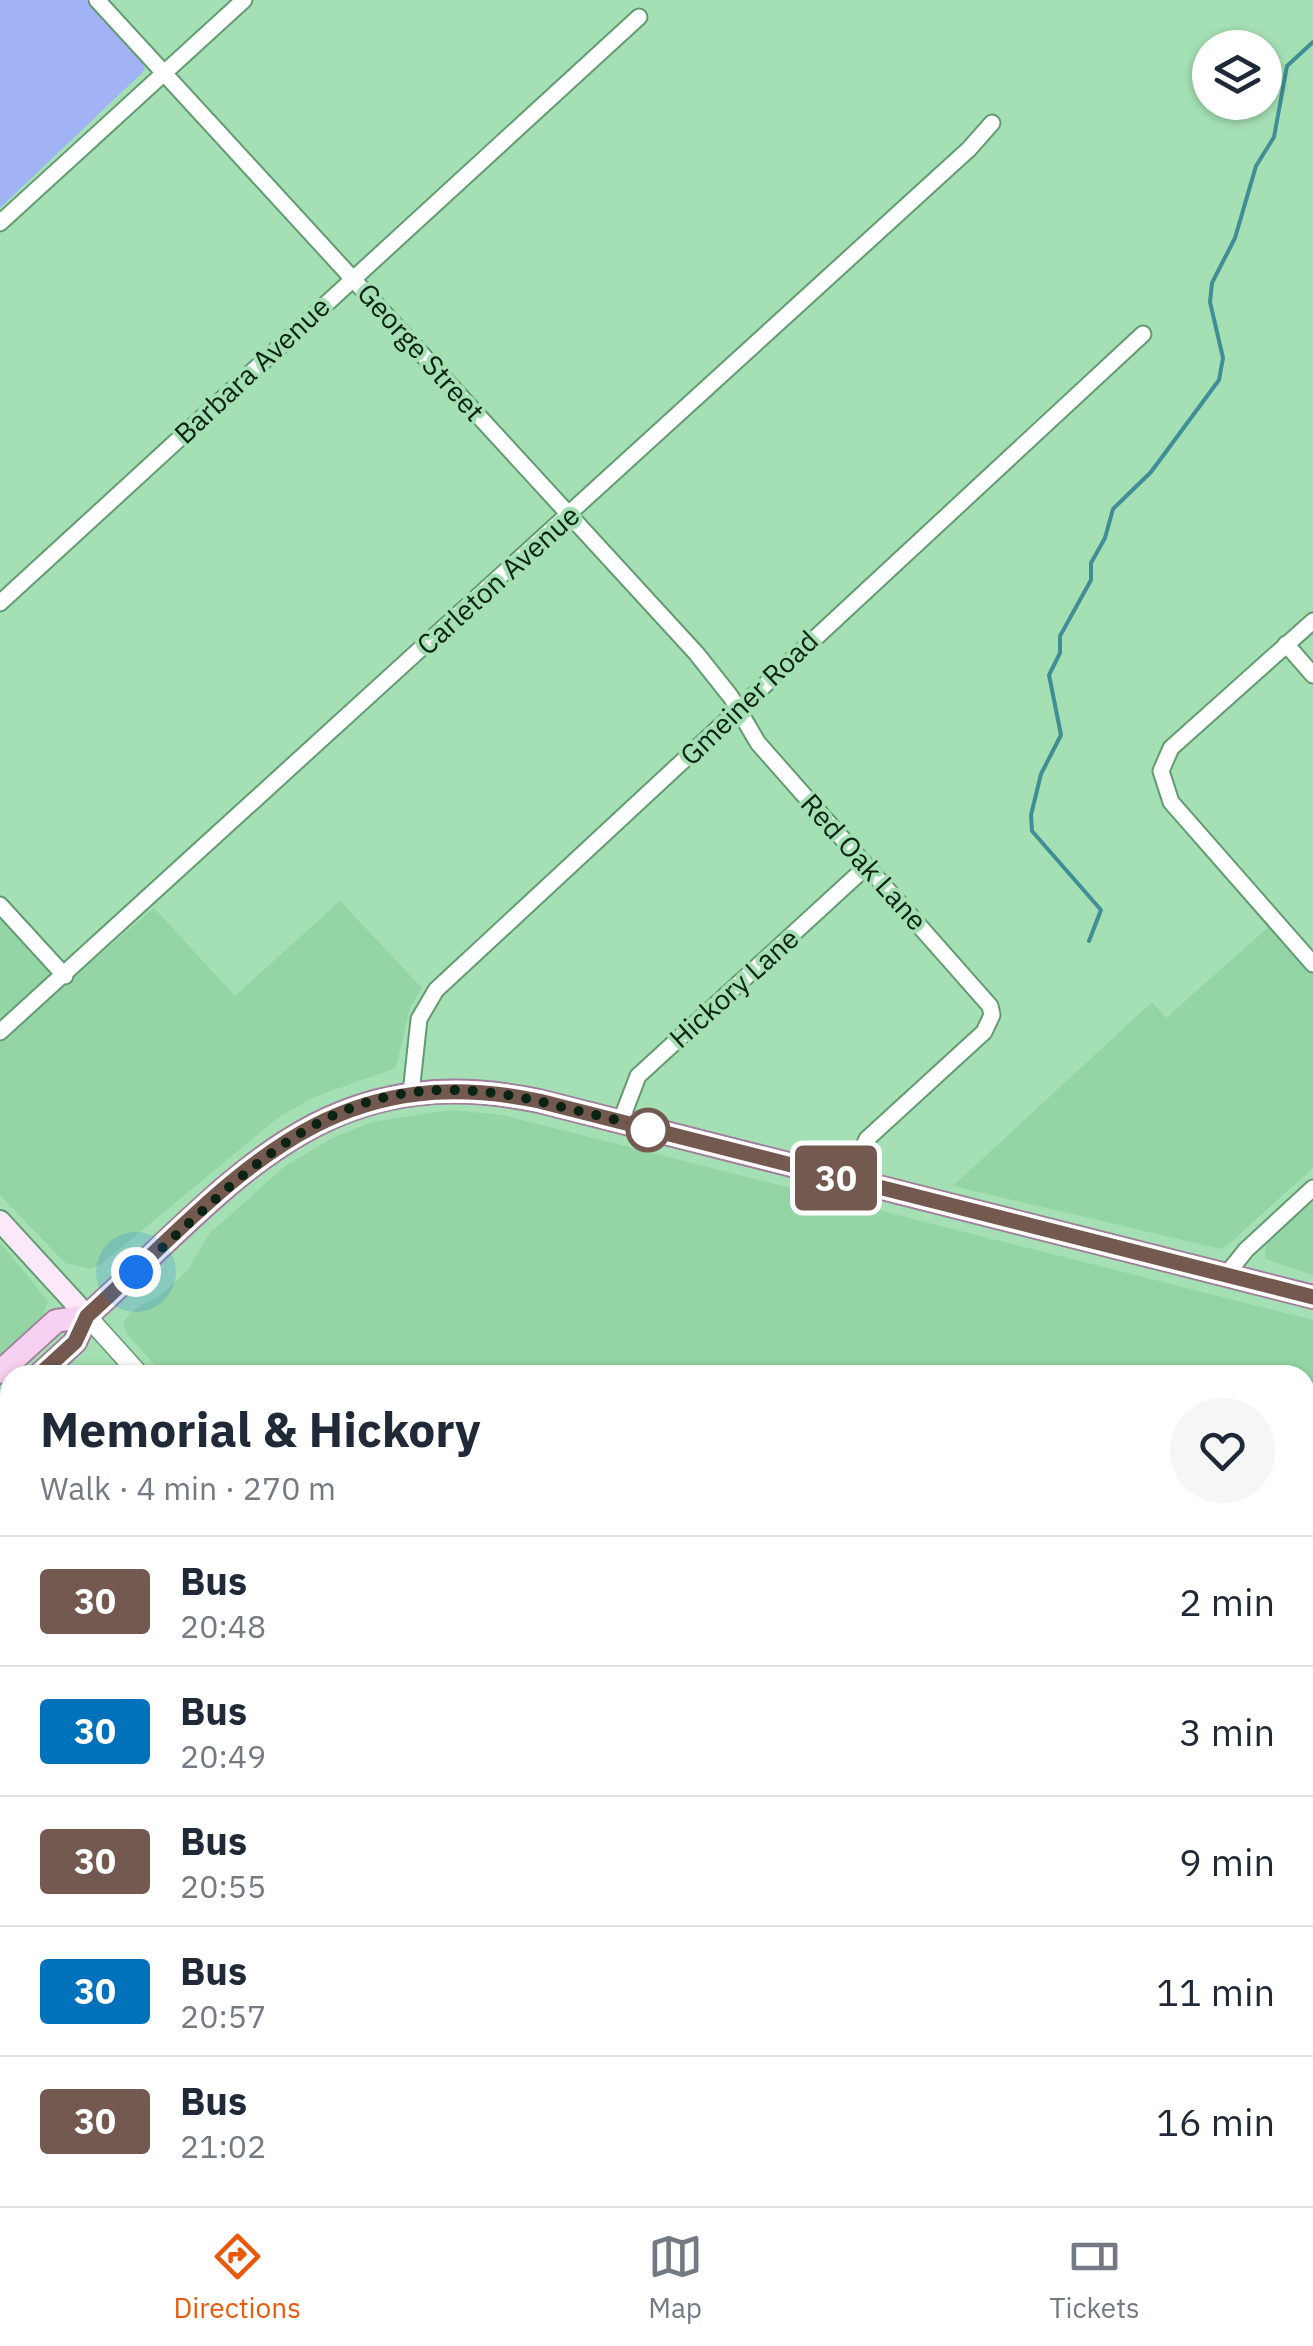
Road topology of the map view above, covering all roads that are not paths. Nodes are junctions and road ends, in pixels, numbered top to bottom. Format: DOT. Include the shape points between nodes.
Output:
graph roads {
  1 [pos="97,0"];
  2 [pos="244,0"];
  3 [pos="640,18"];
  4 [pos="164,73"];
  5 [pos="992,123"];
  6 [pos="0,223"];
  7 [pos="352,277"];
  8 [pos="1143,334"];
  9 [pos="569,515"];
  10 [pos="0,603"];
  11 [pos="1313,621"];
  12 [pos="1286,644"];
  13 [pos="1313,675"];
  14 [pos="736,709"];
  15 [pos="867,866"];
  16 [pos="0,906"];
  17 [pos="1313,964"];
  18 [pos="65,976"];
  19 [pos="0,1032"];
  20 [pos="411,1094"];
  21 [pos="620,1122"];
  22 [pos="847,1181"];
  23 [pos="1313,1188"];
  24 [pos="0,1221"];
  25 [pos="1226,1275"];
  26 [pos="1313,1297"];
  27 [pos="87,1316"];
  28 [pos="8,1365"];
  29 [pos="50,1365"];
  30 [pos="131,1365"];
  1 -- 4 [label="street, George Street"];
  2 -- 4 [label="street"];
  3 -- 7 [label="street, Barbara Avenue"];
  4 -- 6 [label="street"];
  4 -- 7 [label="street, George Street"];
  5 -- 9 [label="street, Carleton Avenue"];
  7 -- 9 [label="street, George Street"];
  7 -- 10 [label="street, Barbara Avenue"];
  8 -- 14 [label="street, Gmeiner Road"];
  9 -- 14 [label="street, George Street" via="718,679"];
  9 -- 18 [label="street, Carleton Avenue"];
  11 -- 12 [label="street"];
  12 -- 13 [label="street"];
  12 -- 17 [label="street" via="1172,748 1162,784"];
  14 -- 15 [label="street, Red Oak Lane"];
  14 -- 20 [label="street, Gmeiner Road" via="436,990 419,1019"];
  15 -- 21 [label="street, Hickory Lane" via="638,1076"];
  15 -- 22 [label="street, Red Oak Lane" via="986,1000 992,1015 984,1032 867,1140"];
  16 -- 18 [label="street"];
  18 -- 19 [label="street, Carleton Avenue"];
  20 -- 21 [label="main road" via="507,1094"];
  20 -- 27 [label="main road" via="340,1111 286,1139"];
  21 -- 22 [label="main road"];
  22 -- 25 [label="main road"];
  23 -- 25 [label="street"];
  24 -- 27 [label="main road"];
  25 -- 26 [label="main road"];
  27 -- 28 [label="main road" via="56,1321"];
  27 -- 29 [label="main road" via="75,1342"];
  27 -- 30 [label="street"];
}
